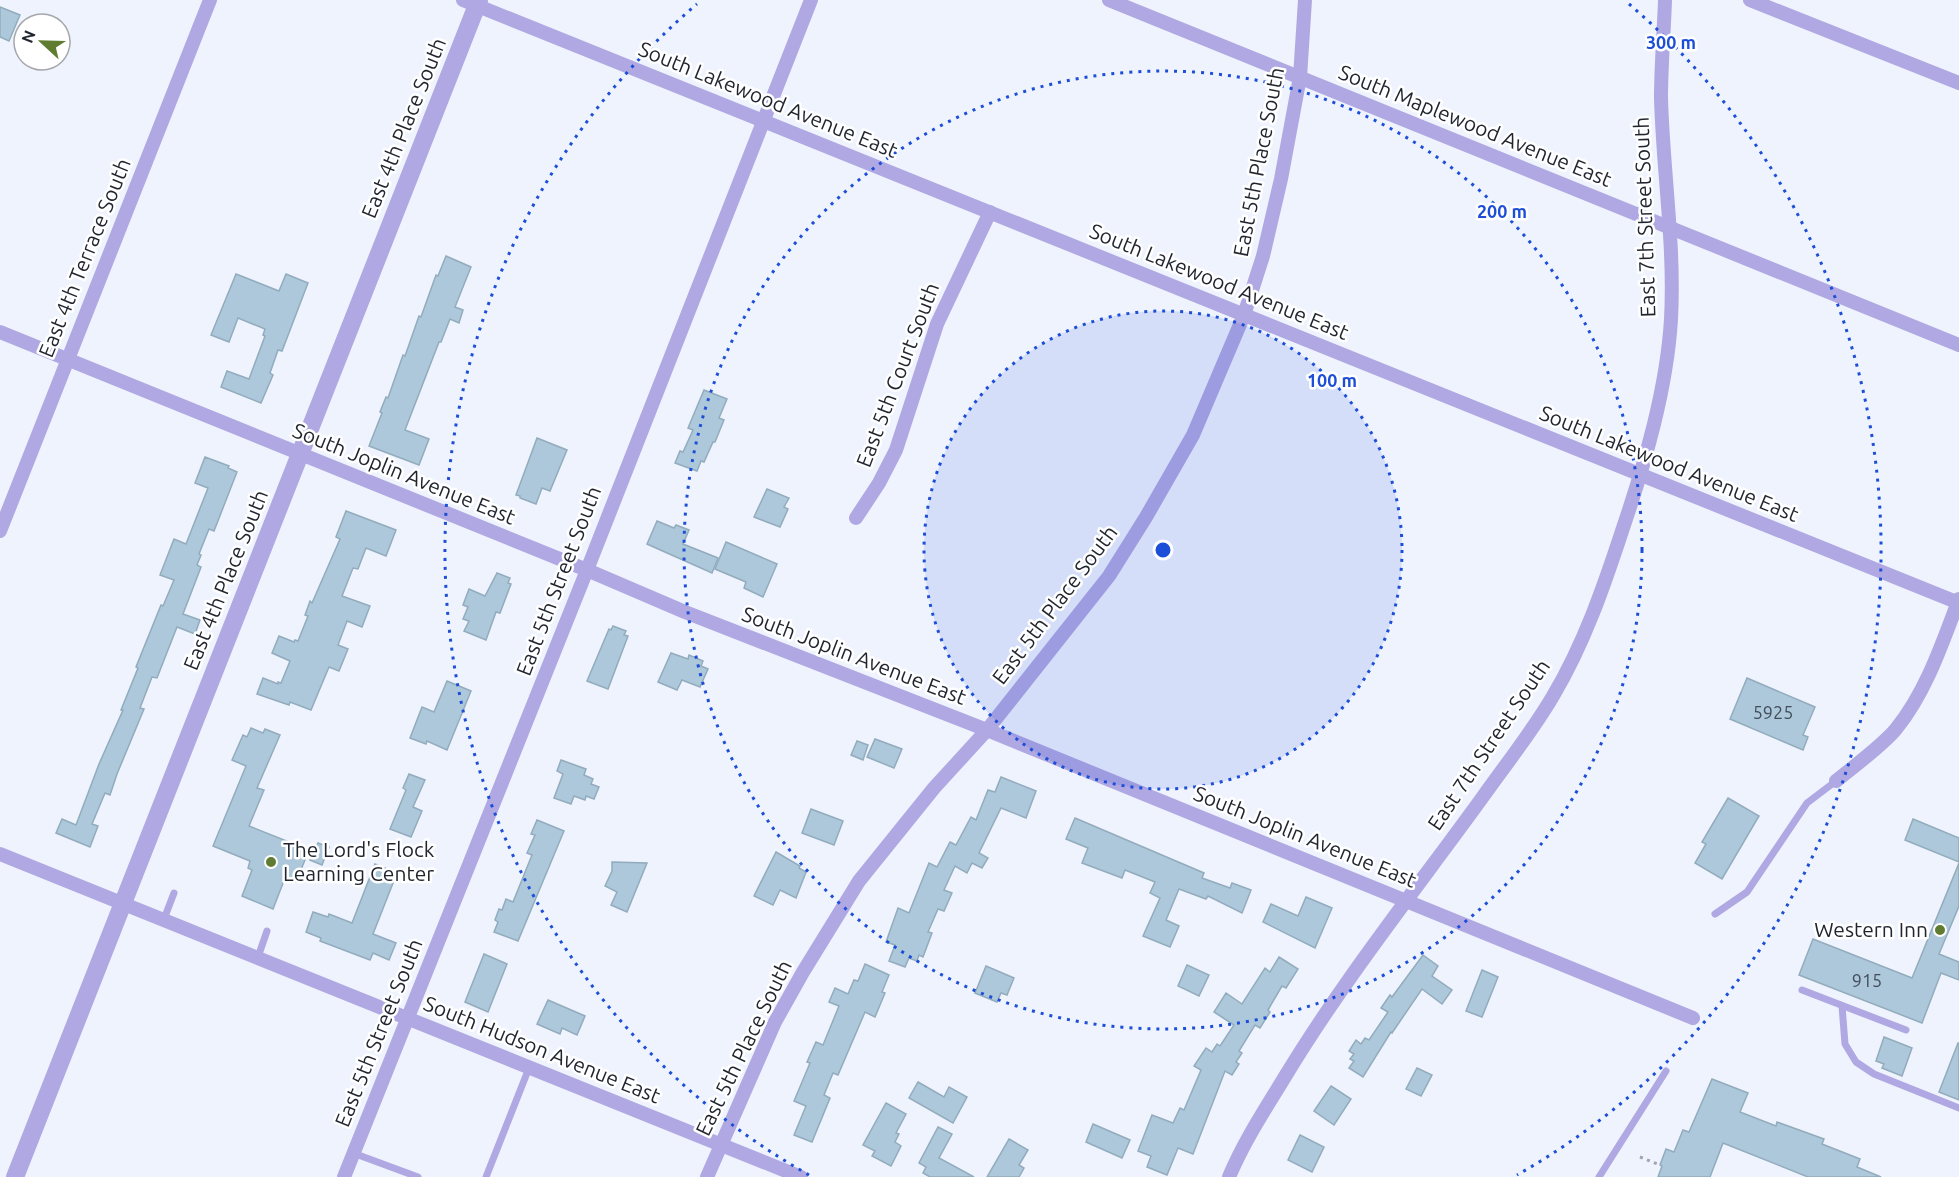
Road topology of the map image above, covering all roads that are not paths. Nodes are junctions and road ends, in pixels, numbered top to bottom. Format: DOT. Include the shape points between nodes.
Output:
graph roads {
  1 [pos="210,0"];
  2 [pos="811,0"];
  3 [pos="1109,0"];
  4 [pos="1305,0"];
  5 [pos="1665,0"];
  6 [pos="1750,0"];
  7 [pos="473,2"];
  8 [pos="1300,77"];
  9 [pos="1959,84"];
  10 [pos="763,120"];
  11 [pos="990,212"];
  12 [pos="1671,229"];
  13 [pos="1244,315"];
  14 [pos="0,332"];
  15 [pos="1959,345"];
  16 [pos="67,359"];
  17 [pos="300,454"];
  18 [pos="1640,476"];
  19 [pos="856,518"];
  20 [pos="0,531"];
  21 [pos="587,570"];
  22 [pos="1959,602"];
  23 [pos="987,730"];
  24 [pos="1836,781"];
  25 [pos="0,854"];
  26 [pos="174,892"];
  27 [pos="1407,901"];
  28 [pos="123,903"];
  29 [pos="1715,914"];
  30 [pos="164,919"];
  31 [pos="267,931"];
  32 [pos="258,957"];
  33 [pos="1802,990"];
  34 [pos="1842,1006"];
  35 [pos="1693,1018"];
  36 [pos="407,1019"];
  37 [pos="1906,1030"];
  38 [pos="529,1068"];
  39 [pos="1665,1071"];
  40 [pos="1959,1108"];
  41 [pos="721,1144"];
  42 [pos="353,1154"];
  43 [pos="15,1177"];
  44 [pos="344,1177"];
  45 [pos="418,1177"];
  46 [pos="486,1177"];
  47 [pos="707,1177"];
  48 [pos="801,1177"];
  49 [pos="1229,1177"];
  50 [pos="1599,1177"];
  1 -- 16 [label="street, East 4th Terrace South"];
  2 -- 10 [label="street, East 5th Street South"];
  3 -- 8 [label="street, South Maplewood Avenue East"];
  4 -- 8 [label="street, East 5th Place South"];
  5 -- 12 [label="street, East 7th Street South" via="1662,98"];
  6 -- 9 [label="street"];
  7 -- 10 [label="street, South Lakewood Avenue East"];
  7 -- 17 [label="street, East 4th Place South"];
  8 -- 12 [label="street, South Maplewood Avenue East"];
  8 -- 13 [label="street, East 5th Place South" via="1266,245"];
  10 -- 11 [label="street, South Lakewood Avenue East"];
  10 -- 21 [label="street, East 5th Street South"];
  11 -- 13 [label="street, South Lakewood Avenue East"];
  11 -- 19 [label="street, East 5th Court South" via="937,324 896,450"];
  12 -- 15 [label="street, South Maplewood Avenue East"];
  12 -- 18 [label="street, East 7th Street South" via="1671,322 1662,387"];
  13 -- 18 [label="street, South Lakewood Avenue East"];
  13 -- 23 [label="street, East 5th Place South" via="1193,435 1146,517 1109,576"];
  14 -- 16 [label="street, South Joplin Avenue East"];
  16 -- 17 [label="street, South Joplin Avenue East"];
  16 -- 20 [label="street, East 4th Terrace South"];
  17 -- 21 [label="street, South Joplin Avenue East"];
  17 -- 28 [label="street, East 4th Place South"];
  18 -- 22 [label="street, South Lakewood Avenue East"];
  18 -- 27 [label="street, East 7th Street South" via="1594,612 1553,695"];
  21 -- 23 [label="street, South Joplin Avenue East" via="696,617"];
  21 -- 36 [label="street, East 5th Street South"];
  22 -- 24 [label="street" via="1906,715 1894,731"];
  23 -- 27 [label="street, South Joplin Avenue East"];
  23 -- 41 [label="street, East 5th Place South" via="934,788 860,881 775,1022"];
  24 -- 29 [label="lane" via="1806,803 1747,892"];
  25 -- 28 [label="street, South Hudson Avenue East"];
  26 -- 30 [label="lane"];
  27 -- 35 [label="street, South Joplin Avenue East"];
  27 -- 49 [label="street, East 7th Street South" via="1310,1036"];
  28 -- 30 [label="street, South Hudson Avenue East"];
  28 -- 43 [label="street, East 4th Place South"];
  30 -- 32 [label="street, South Hudson Avenue East"];
  31 -- 32 [label="lane"];
  32 -- 36 [label="street, South Hudson Avenue East"];
  33 -- 34 [label="lane"];
  34 -- 37 [label="lane"];
  34 -- 40 [label="lane" via="1845,1044 1856,1062 1874,1074"];
  36 -- 38 [label="street, South Hudson Avenue East"];
  36 -- 42 [label="street, East 5th Street South"];
  38 -- 41 [label="street, South Hudson Avenue East"];
  38 -- 46 [label="lane"];
  39 -- 50 [label="lane"];
  41 -- 47 [label="street, East 5th Place South"];
  41 -- 48 [label="street, South Hudson Avenue East"];
  42 -- 44 [label="street, East 5th Street South"];
  42 -- 45 [label="lane"];
}
